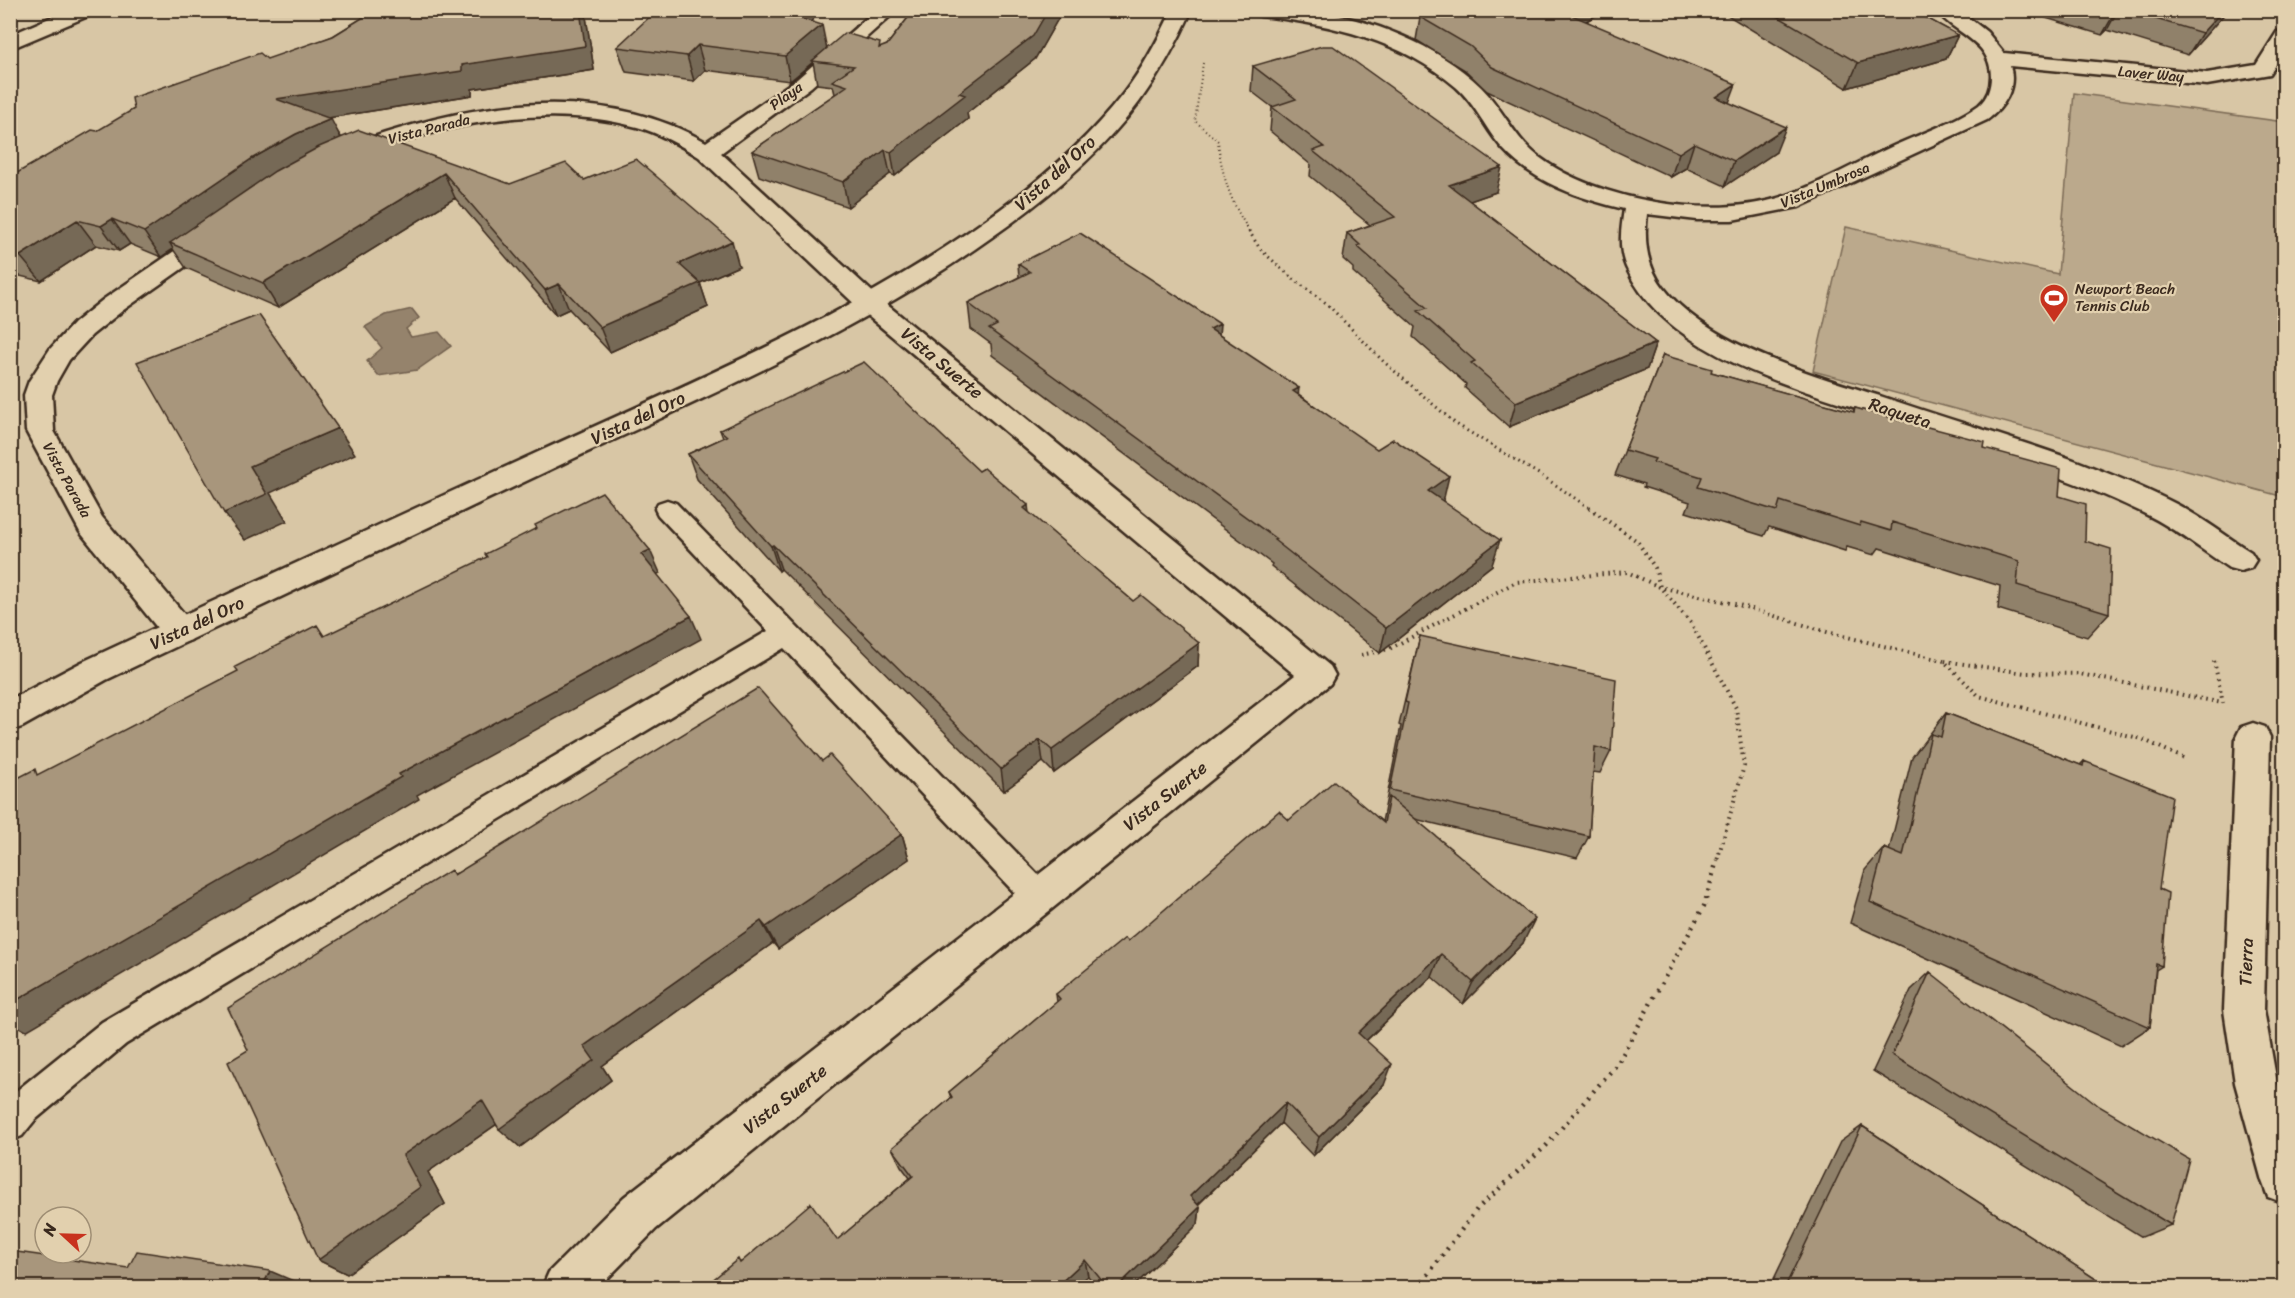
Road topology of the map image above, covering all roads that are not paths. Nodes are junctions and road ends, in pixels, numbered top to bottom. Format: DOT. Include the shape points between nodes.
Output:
graph roads {
  1 [pos="86,10"];
  2 [pos="888,10"];
  3 [pos="1182,10"];
  4 [pos="1261,10"];
  5 [pos="1945,10"];
  6 [pos="2284,36"];
  7 [pos="10,43"];
  8 [pos="1999,59"];
  9 [pos="707,152"];
  10 [pos="324,164"];
  11 [pos="1637,205"];
  12 [pos="232,222"];
  13 [pos="871,304"];
  14 [pos="43,381"];
  15 [pos="10,389"];
  16 [pos="668,509"];
  17 [pos="2240,560"];
  18 [pos="179,631"];
  19 [pos="787,633"];
  20 [pos="10,717"];
  21 [pos="2253,737"];
  22 [pos="1039,897"];
  23 [pos="10,1124"];
  24 [pos="2284,1181"];
  25 [pos="565,1287"];
  1 -- 7 [label="street"];
  2 -- 9 [label="street, Playa" via="804,83"];
  3 -- 13 [label="street, Vista del Oro" via="1172,36 1142,84 1071,163 964,247"];
  4 -- 11 [label="street, Vista Umbrosa" via="1355,28 1421,54 1457,77 1478,97 1512,144 1537,166 1574,185"];
  5 -- 8 [label="street" via="1985,40"];
  6 -- 8 [label="street, Laver Way" via="2263,70 2207,79"];
  8 -- 11 [label="street, Vista Umbrosa" via="2003,78 1996,100 1979,115 1791,202 1724,213"];
  9 -- 10 [label="street, Vista Parada" via="678,134 641,121 554,111 475,117 423,128"];
  9 -- 13 [label="street, Vista Parada"];
  11 -- 17 [label="street, Raqueta" via="1631,224 1632,254 1647,285 1670,310 1701,334 1739,356 1784,374 2065,468 2168,513"];
  12 -- 14 [label="street, Vista Parada" via="83,328"];
  13 -- 18 [label="street, Vista del Oro" via="771,356"];
  13 -- 22 [label="street, Vista Suerte" via="1318,675"];
  14 -- 15 [label="street"];
  14 -- 18 [label="street, Vista Parada" via="38,395 40,431 91,524"];
  16 -- 19 [label="lane"];
  18 -- 20 [label="street, Vista del Oro"];
  19 -- 22 [label="lane"];
  19 -- 23 [label="lane" via="114,1033 23,1108"];
  21 -- 24 [label="street, Tierra" via="2244,1010 2256,1083"];
  22 -- 25 [label="street, Vista Suerte" via="640,1214"];
}
